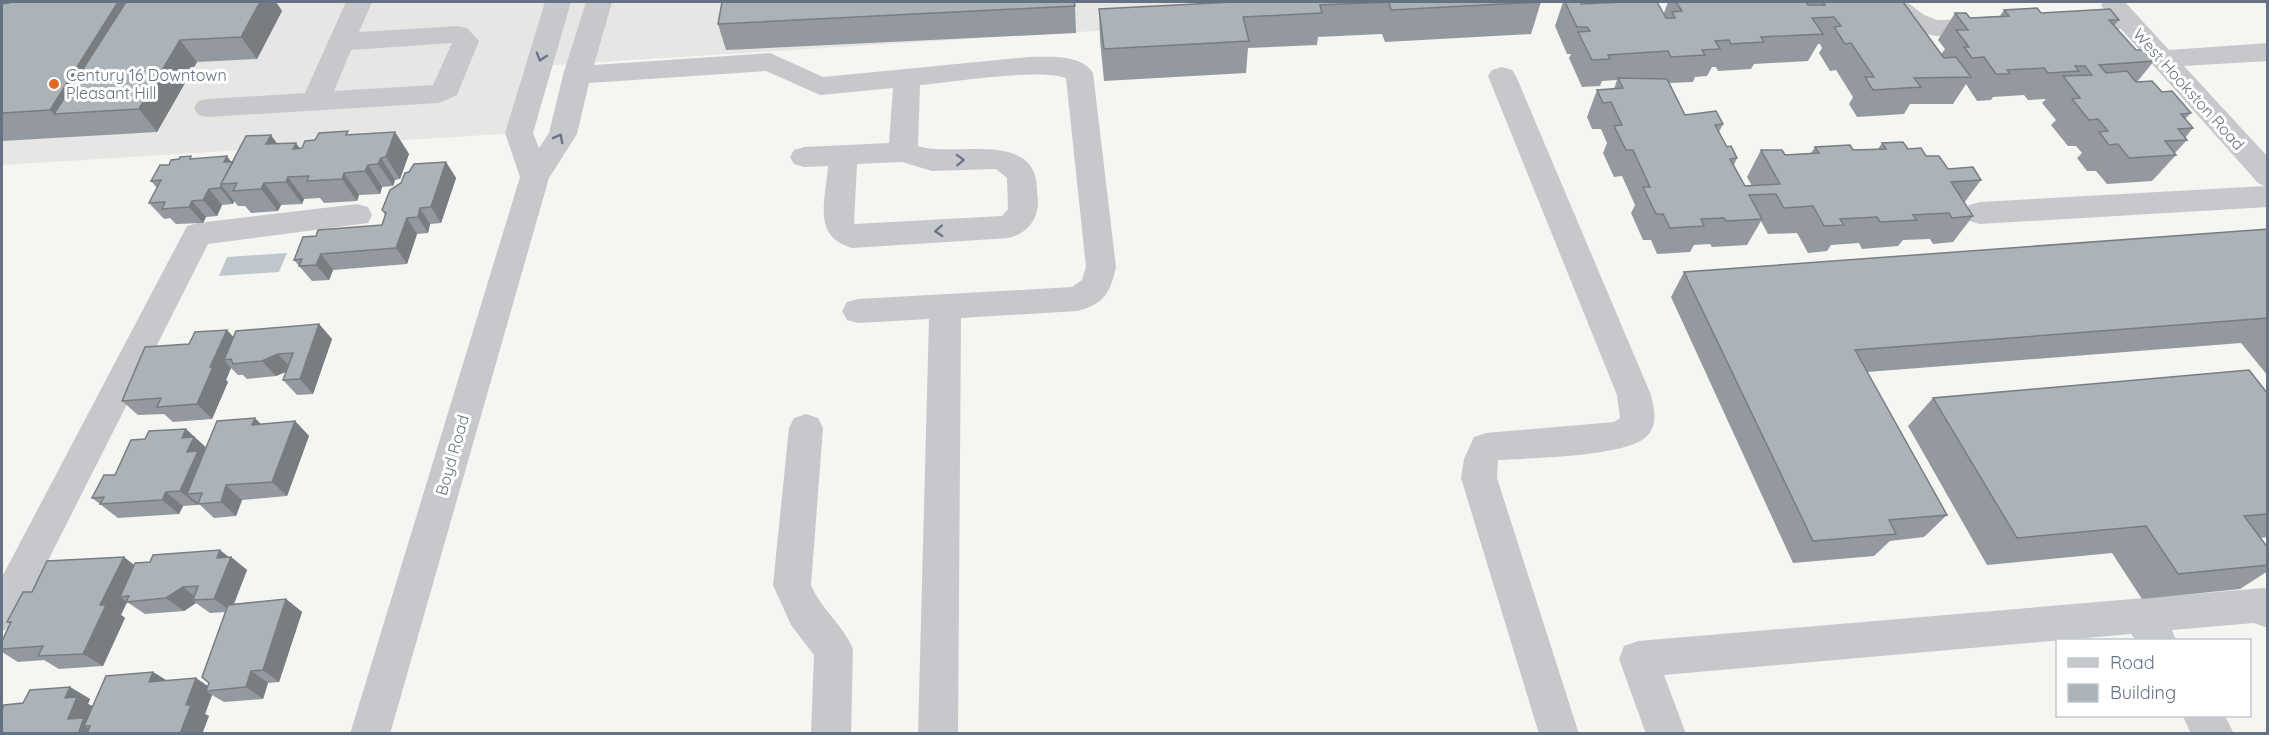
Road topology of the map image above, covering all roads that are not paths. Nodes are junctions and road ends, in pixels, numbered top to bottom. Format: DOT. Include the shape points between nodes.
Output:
graph roads {
  1 [pos="359,2"];
  2 [pos="558,2"];
  3 [pos="599,2"];
  4 [pos="1892,2"];
  5 [pos="2119,11"];
  6 [pos="2045,24"];
  7 [pos="2010,26"];
  8 [pos="341,42"];
  9 [pos="2268,52"];
  10 [pos="2163,59"];
  11 [pos="577,75"];
  12 [pos="1502,76"];
  13 [pos="906,78"];
  14 [pos="315,102"];
  15 [pos="207,108"];
  16 [pos="903,152"];
  17 [pos="843,155"];
  18 [pos="804,157"];
  19 [pos="2268,176"];
  20 [pos="534,177"];
  21 [pos="2268,196"];
  22 [pos="1980,213"];
  23 [pos="357,215"];
  24 [pos="945,306"];
  25 [pos="858,311"];
  26 [pos="806,428"];
  27 [pos="2265,608"];
  28 [pos="2,614"];
  29 [pos="2149,627"];
  30 [pos="2204,717"];
  31 [pos="370,734"];
  32 [pos="831,734"];
  33 [pos="938,734"];
  34 [pos="1559,734"];
  35 [pos="1665,734"];
  36 [pos="2214,734"];
  1 -- 8 [label="street"];
  2 -- 20 [label="street, one-way" via="519,133"];
  3 -- 11 [label="street, Boyd Road"];
  4 -- 7 [label="street" via="1904,15 1939,29"];
  5 -- 6 [label="street"];
  5 -- 10 [label="street, West Hookston Road"];
  8 -- 14 [label="street"];
  8 -- 14 [label="street" via="458,34 466,41 447,89 439,94"];
  9 -- 10 [label="street"];
  10 -- 19 [label="street, West Hookston Road"];
  11 -- 13 [label="street" via="770,62 820,86"];
  20 -- 11 [label="street, Boyd Road, one-way" via="563,134"];
  12 -- 34 [label="street" via="1634,395 1638,413 1636,426 1620,436 1486,447 1481,459 1479,478"];
  13 -- 16 [label="street"];
  13 -- 24 [label="street" via="1029,66 1060,66 1079,73 1101,267 1096,287 1078,299"];
  14 -- 15 [label="street"];
  16 -- 17 [label="street"];
  16 -- 17 [label="street, one-way" via="932,161 999,159 1013,165 1022,176 1023,209 1018,220 1009,227 852,237 838,225"];
  17 -- 18 [label="street"];
  20 -- 31 [label="street, Boyd Road"];
  21 -- 22 [label="street"];
  23 -- 28 [label="street" via="198,234"];
  24 -- 25 [label="street"];
  24 -- 33 [label="street"];
  26 -- 32 [label="street" via="792,585 804,613 834,649"];
  27 -- 29 [label="street"];
  29 -- 35 [label="street" via="1638,659"];
  30 -- 36 [label="street"];
}
